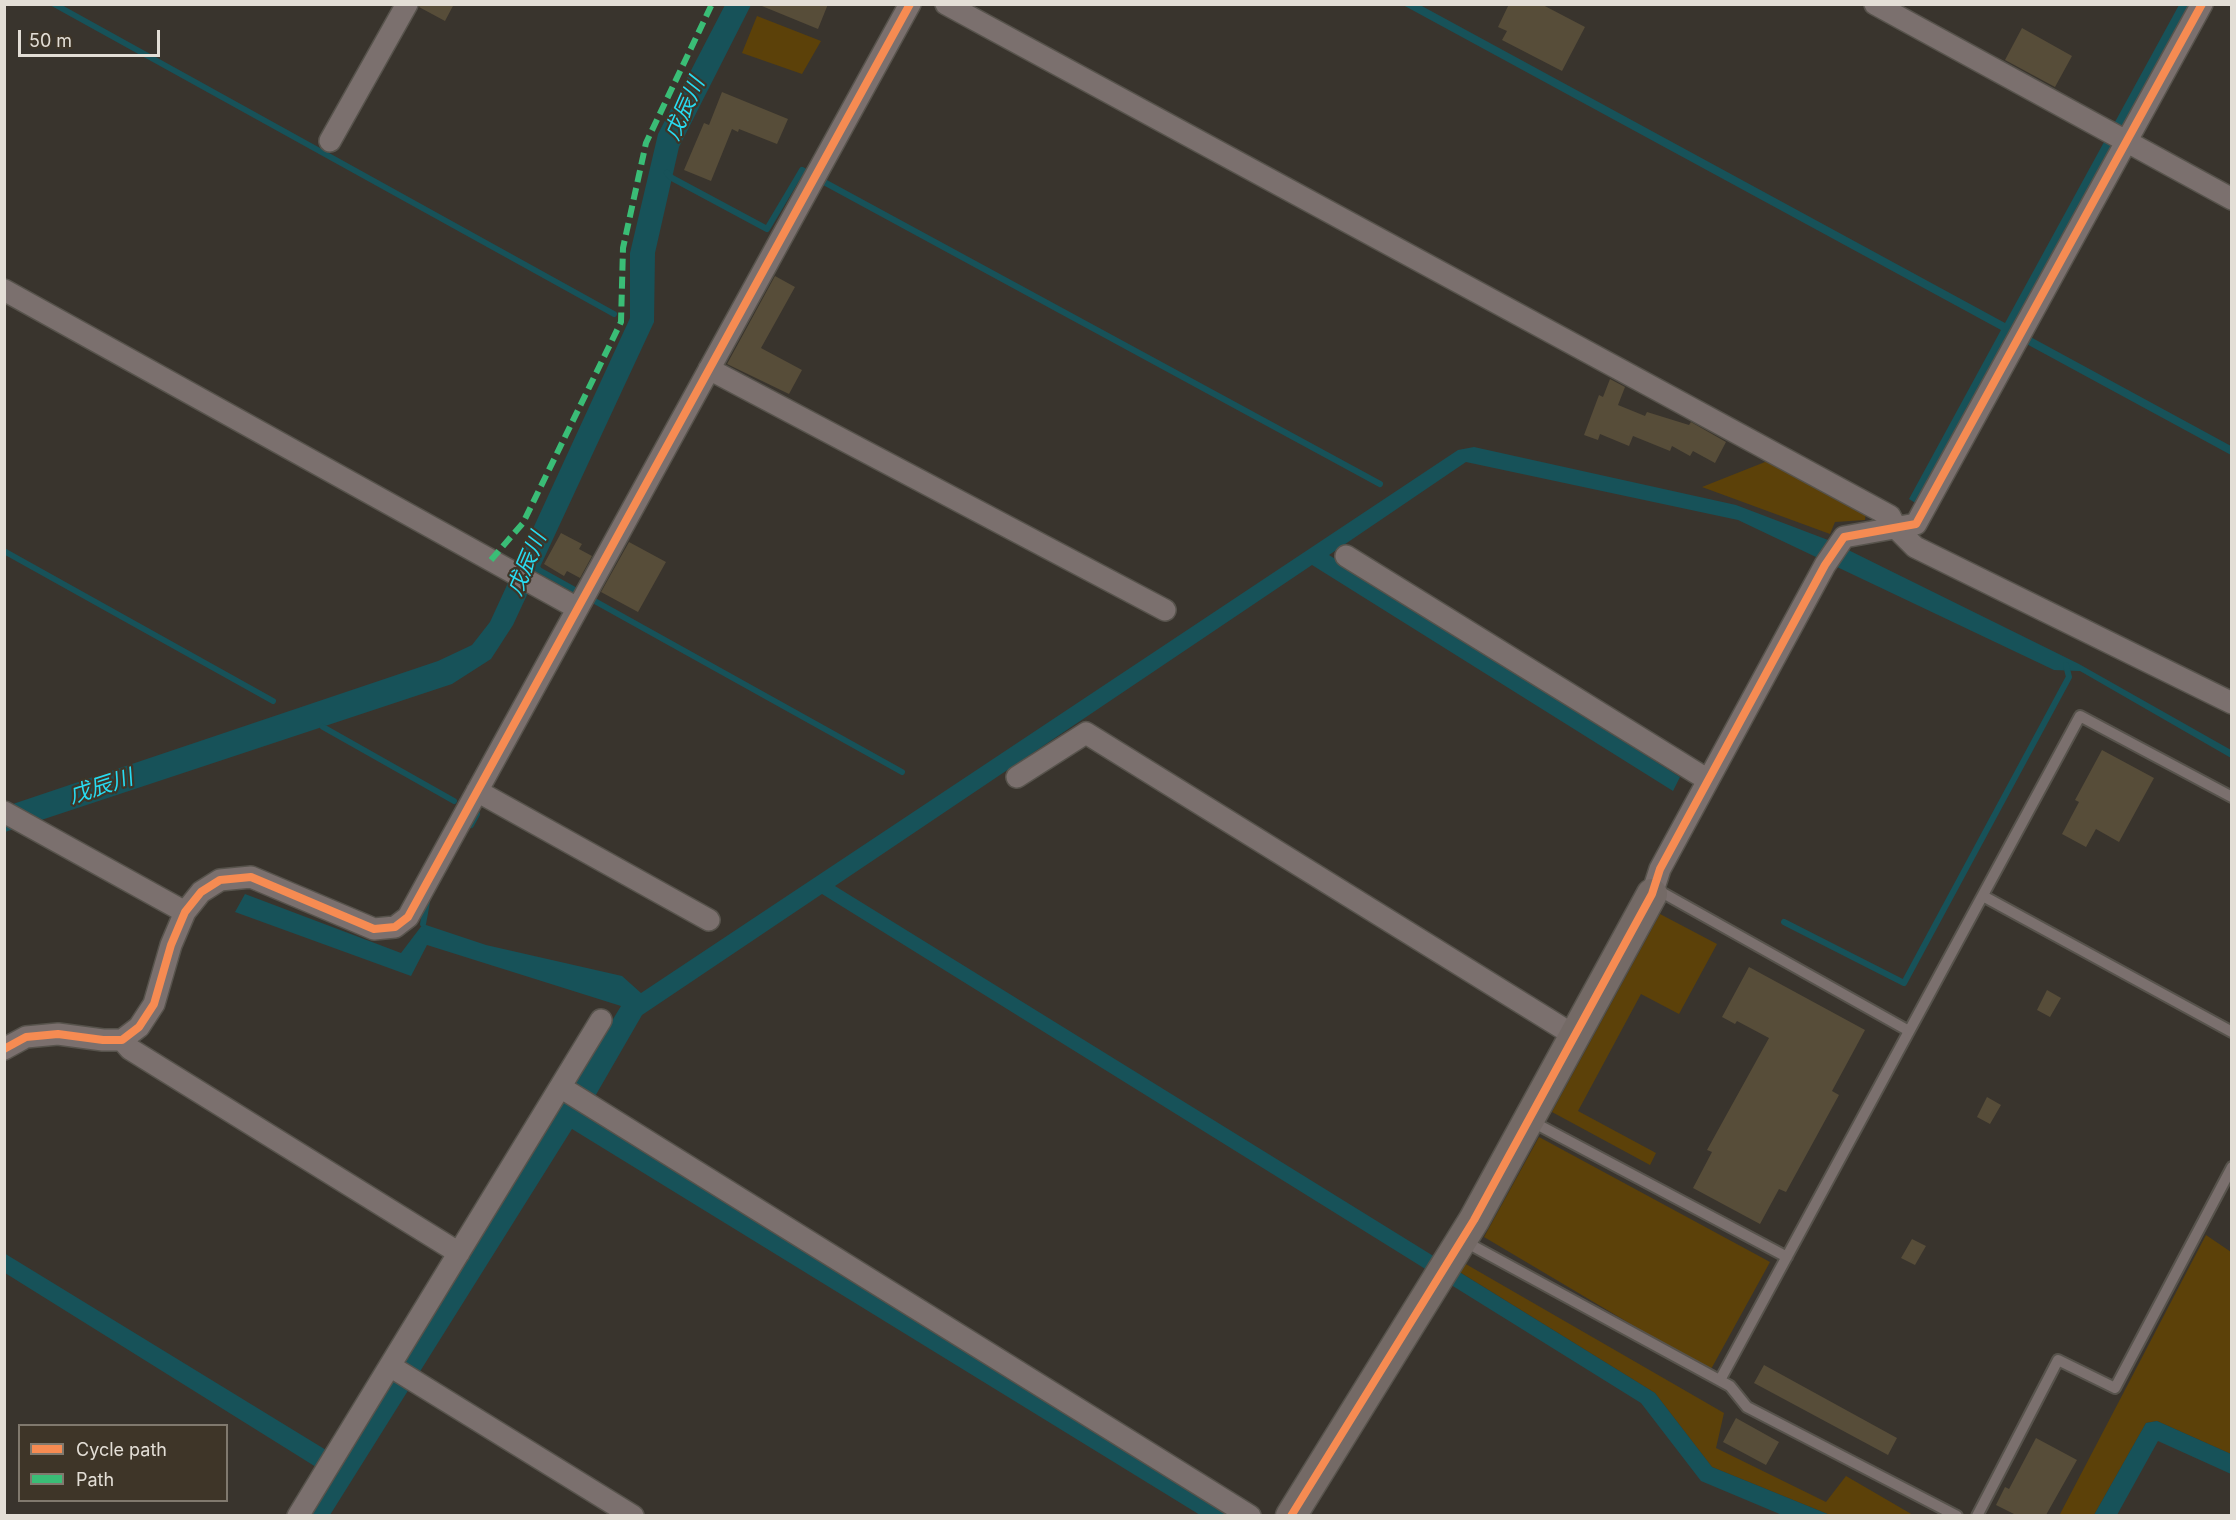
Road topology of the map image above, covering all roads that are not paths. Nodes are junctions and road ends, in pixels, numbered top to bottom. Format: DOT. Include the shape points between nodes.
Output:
graph roads {
  1 [pos="406,4"];
  2 [pos="910,4"];
  3 [pos="946,4"];
  4 [pos="1875,4"];
  5 [pos="2202,4"];
  6 [pos="2117,137"];
  7 [pos="330,141"];
  8 [pos="2232,199"];
  9 [pos="4,290"];
  10 [pos="709,369"];
  11 [pos="1896,528"];
  12 [pos="1346,556"];
  13 [pos="582,599"];
  14 [pos="1166,610"];
  15 [pos="2232,702"];
  16 [pos="1017,777"];
  17 [pos="1708,780"];
  18 [pos="477,791"];
  19 [pos="2232,797"];
  20 [pos="4,812"];
  21 [pos="1653,891"];
  22 [pos="1983,896"];
  23 [pos="185,912"];
  24 [pos="709,920"];
  25 [pos="601,1020"];
  26 [pos="1909,1031"];
  27 [pos="2232,1032"];
  28 [pos="1575,1036"];
  29 [pos="122,1040"];
  30 [pos="4,1049"];
  31 [pos="562,1088"];
  32 [pos="1529,1120"];
  33 [pos="2232,1167"];
  34 [pos="459,1253"];
  35 [pos="1787,1257"];
  36 [pos="1449,1261"];
  37 [pos="390,1366"];
  38 [pos="1720,1380"];
  39 [pos="298,1515"];
  40 [pos="633,1515"];
  41 [pos="1250,1515"];
  42 [pos="1292,1515"];
  43 [pos="1957,1515"];
  44 [pos="1977,1515"];
  1 -- 7 [label="street"];
  2 -- 10 [label="street"];
  3 -- 11 [label="street" via="1890,516"];
  4 -- 6 [label="street"];
  5 -- 6 [label="street"];
  6 -- 8 [label="street"];
  6 -- 11 [label="street" via="2020,335 1917,524"];
  9 -- 13 [label="street" via="540,587"];
  10 -- 13 [label="street"];
  10 -- 14 [label="street"];
  11 -- 15 [label="street" via="1915,547"];
  11 -- 17 [label="street" via="1844,537"];
  12 -- 17 [label="street"];
  13 -- 18 [label="street"];
  16 -- 28 [label="street" via="1086,733"];
  17 -- 21 [label="street" via="1660,869"];
  18 -- 23 [label="street" via="408,917 395,927 374,928 251,877 220,880 201,892"];
  18 -- 24 [label="street"];
  19 -- 22 [label="lane" via="2080,716"];
  20 -- 23 [label="street"];
  21 -- 26 [label="lane"];
  21 -- 28 [label="street"];
  22 -- 26 [label="lane"];
  22 -- 27 [label="lane"];
  23 -- 29 [label="street" via="154,1004 139,1026"];
  25 -- 31 [label="street"];
  26 -- 35 [label="lane"];
  28 -- 32 [label="street"];
  29 -- 30 [label="street" via="58,1034 26,1037"];
  29 -- 34 [label="street" via="130,1049"];
  31 -- 34 [label="street"];
  31 -- 41 [label="street"];
  32 -- 35 [label="lane"];
  32 -- 36 [label="street"];
  33 -- 44 [label="lane" via="2115,1388 2058,1360"];
  34 -- 37 [label="street"];
  35 -- 38 [label="lane"];
  36 -- 38 [label="lane"];
  36 -- 42 [label="street"];
  37 -- 39 [label="street"];
  37 -- 40 [label="street"];
  38 -- 43 [label="lane" via="1747,1407"];
}
